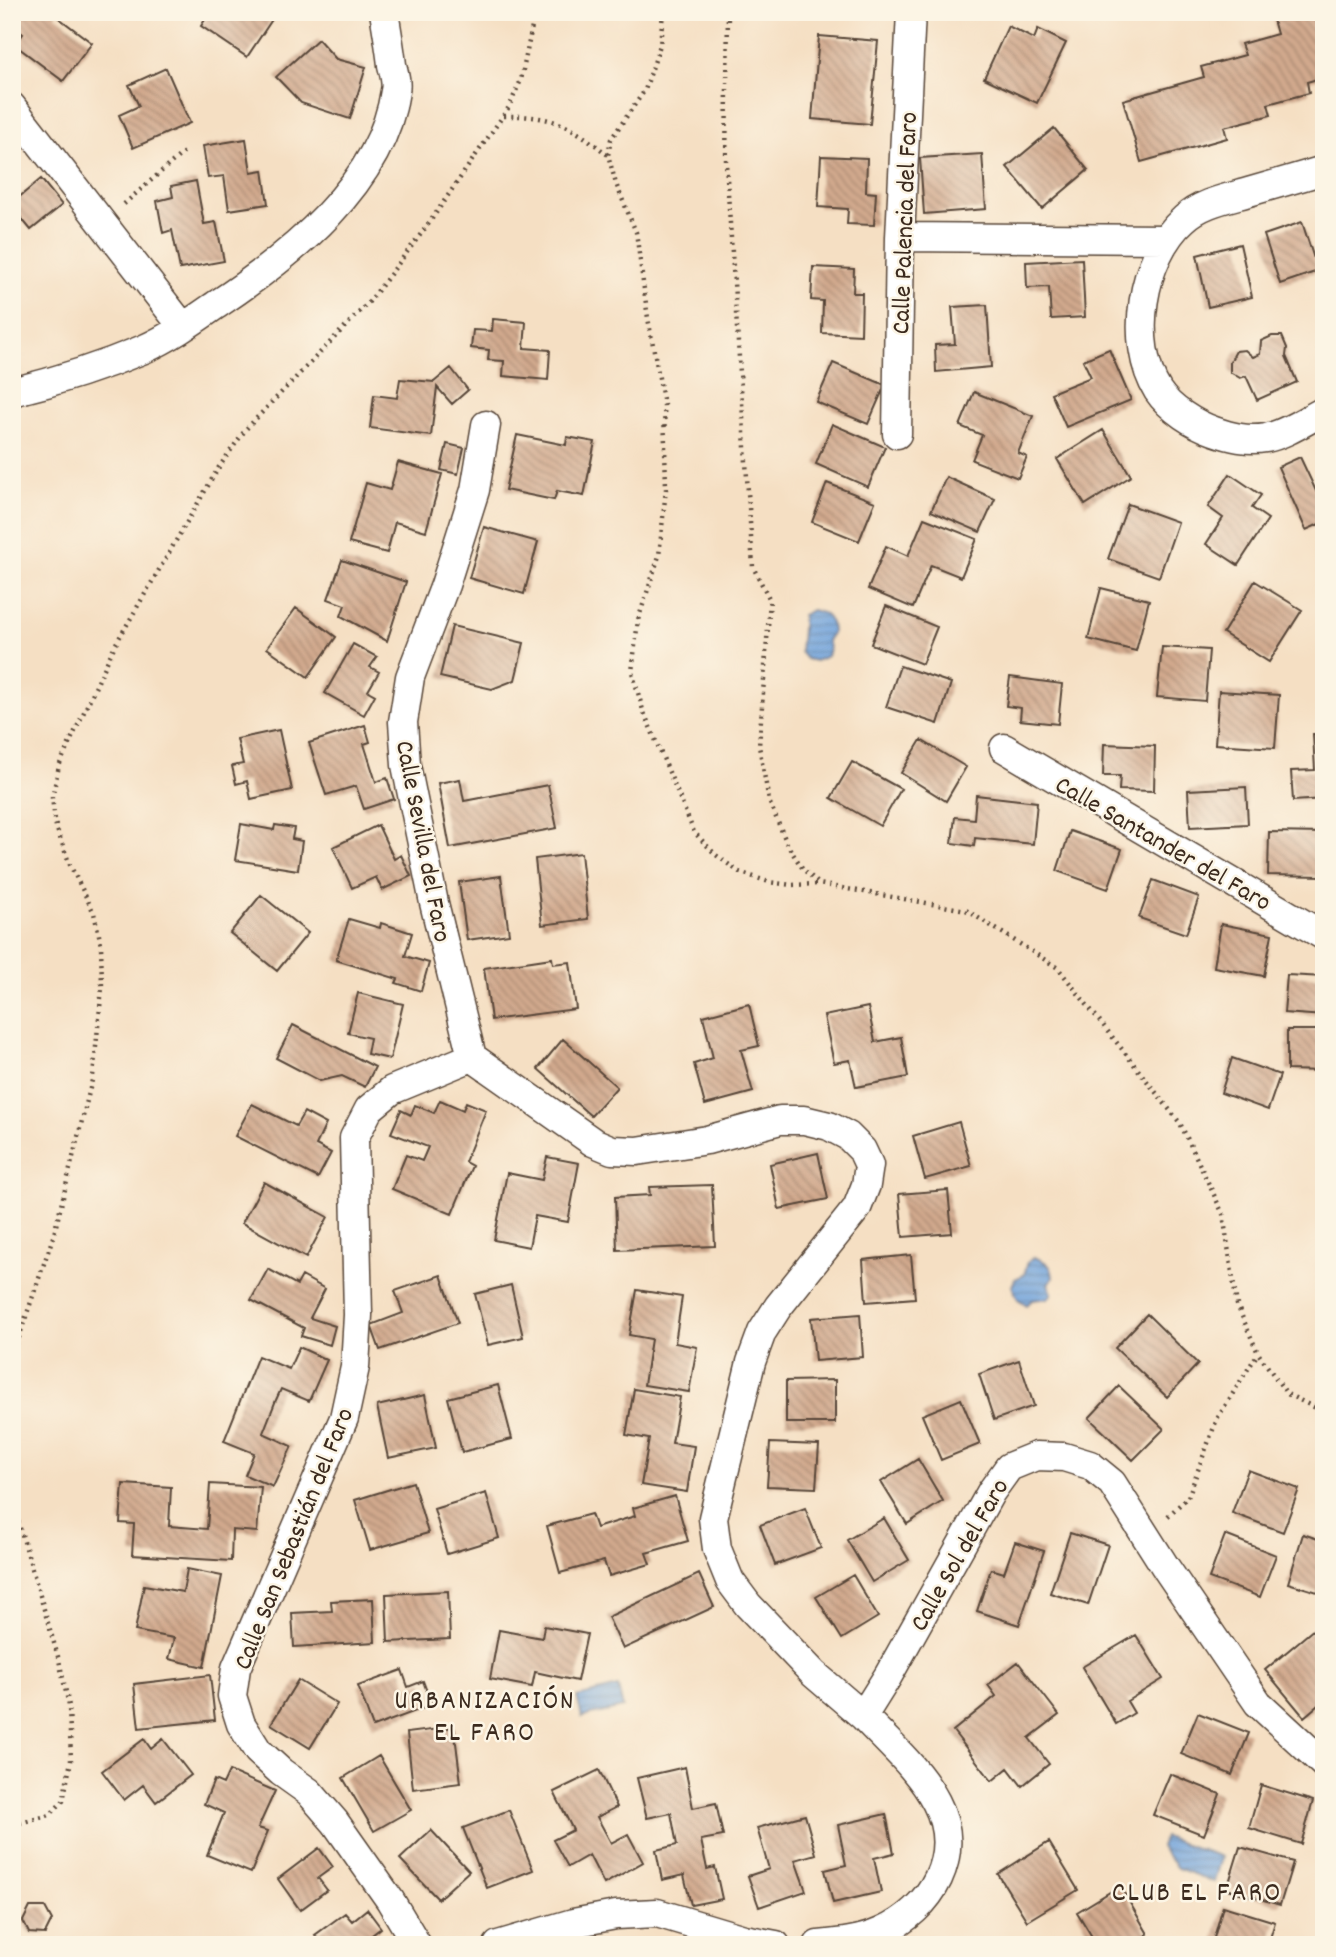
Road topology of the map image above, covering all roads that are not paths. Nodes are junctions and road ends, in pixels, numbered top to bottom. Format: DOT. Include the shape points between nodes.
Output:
graph roads {
  1 [pos="384,12"];
  2 [pos="911,12"];
  3 [pos="12,107"];
  4 [pos="1324,170"];
  5 [pos="900,237"];
  6 [pos="1166,239"];
  7 [pos="183,327"];
  8 [pos="12,392"];
  9 [pos="1324,411"];
  10 [pos="486,425"];
  11 [pos="897,434"];
  12 [pos="1004,748"];
  13 [pos="1324,936"];
  14 [pos="472,1057"];
  15 [pos="863,1716"];
  16 [pos="1324,1764"];
  17 [pos="417,1945"];
  18 [pos="498,1945"];
  19 [pos="776,1945"];
  20 [pos="818,1945"];
  1 -- 7 [label="street" via="396,88 387,129 361,175 323,221 274,263"];
  2 -- 5 [label="street, Calle Palencia del Faro"];
  3 -- 7 [label="street"];
  4 -- 6 [label="street" via="1209,204 1184,218"];
  5 -- 6 [label="street"];
  5 -- 11 [label="street, Calle Palencia del Faro"];
  6 -- 9 [label="street" via="1152,265 1141,331 1147,368 1159,393 1203,427 1238,439 1267,438"];
  7 -- 8 [label="street" via="146,348 87,371"];
  10 -- 14 [label="street, Calle Sevilla del Faro" via="475,490 410,677 403,722 406,765 431,890"];
  12 -- 13 [label="street, Calle Santander del Faro"];
  14 -- 15 [label="street" via="593,1142 612,1150 637,1151 707,1140 780,1120 804,1120 829,1126 862,1150 869,1165 857,1208 762,1332 713,1518 717,1549 730,1581 748,1605 814,1674"];
  14 -- 17 [label="street, Calle San Sebastián del Faro" via="392,1090 369,1110 354,1139 358,1315 347,1405 236,1668 232,1696 241,1724 258,1751 309,1791 335,1822"];
  15 -- 16 [label="street, Calle Sol del Faro" via="990,1492 1009,1467 1036,1455 1064,1457 1090,1465 1112,1483 1258,1703"];
  15 -- 20 [label="street" via="919,1776 936,1802 946,1828 945,1860 934,1888 909,1916 880,1932"];
  18 -- 19 [label="street" via="573,1923 657,1913"];
}
